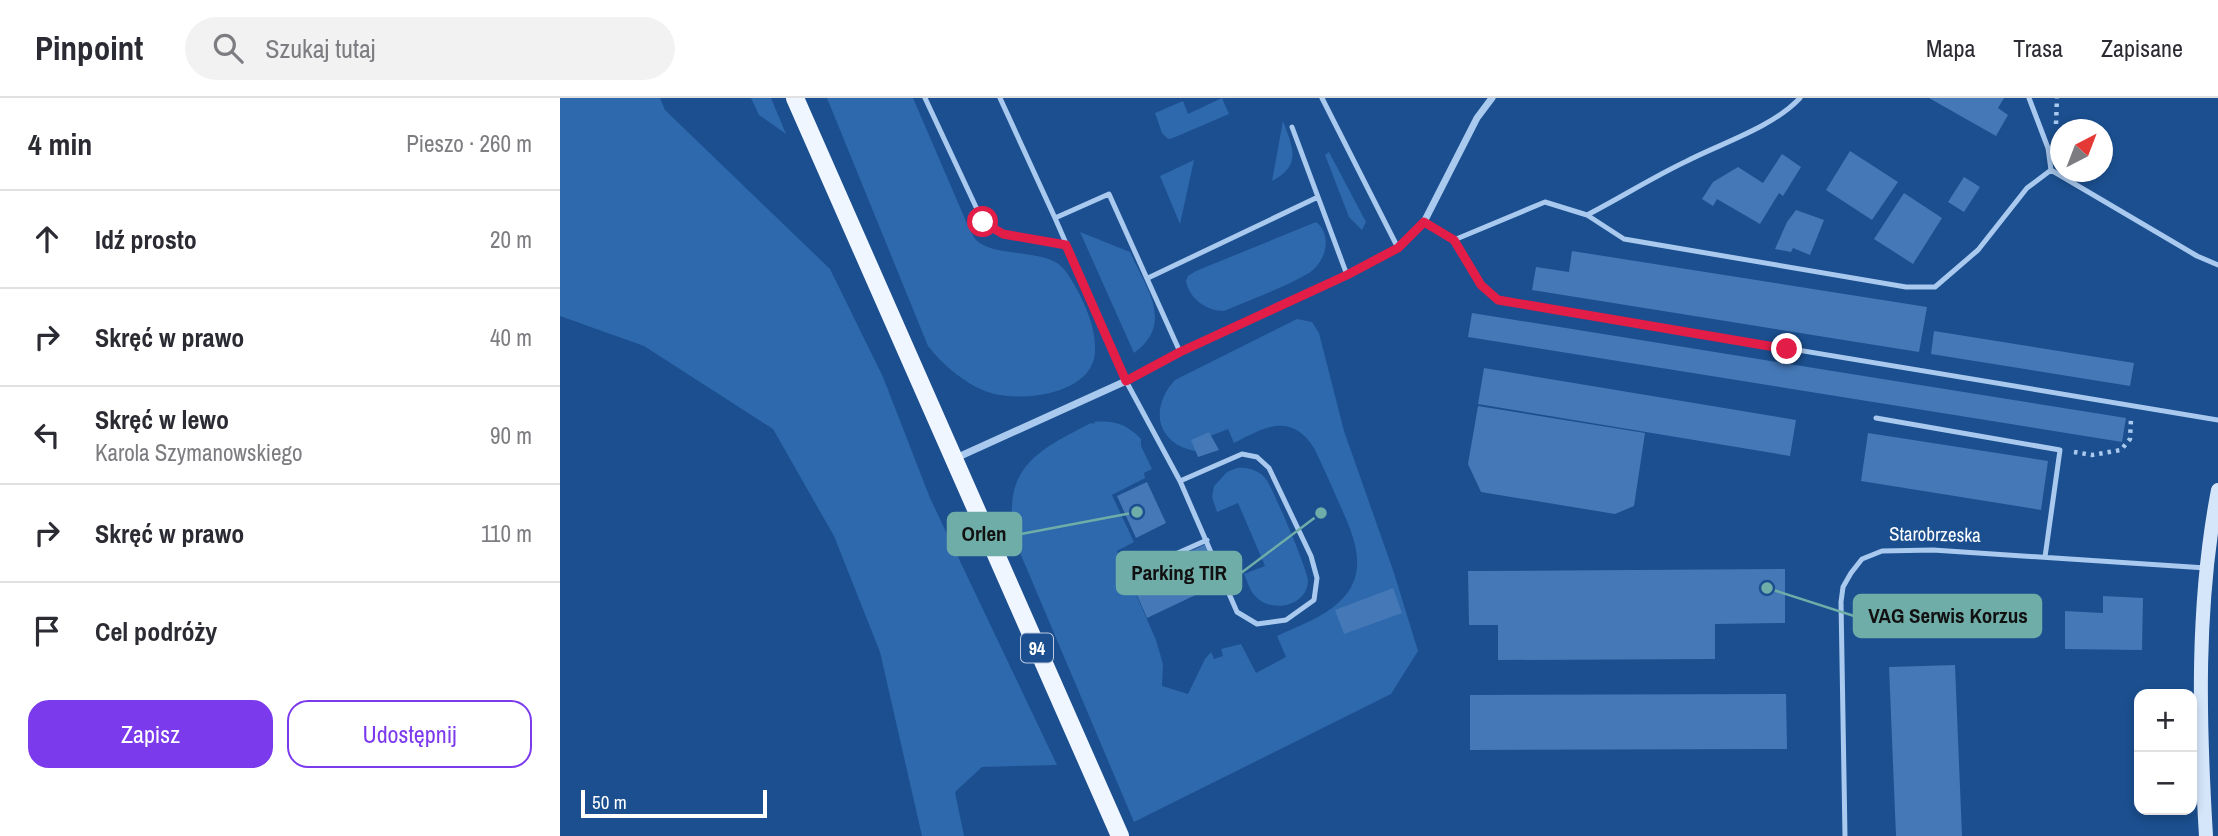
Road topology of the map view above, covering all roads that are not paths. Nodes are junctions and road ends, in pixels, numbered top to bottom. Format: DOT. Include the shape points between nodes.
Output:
graph roads {
  1 [pos="795,98"];
  2 [pos="925,98"];
  3 [pos="1000,98"];
  4 [pos="1322,98"];
  5 [pos="1492,98"];
  6 [pos="1800,98"];
  7 [pos="2029,98"];
  8 [pos="1292,127"];
  9 [pos="2050,170"];
  10 [pos="2071,182"];
  11 [pos="1318,197"];
  12 [pos="1587,215"];
  13 [pos="1055,218"];
  14 [pos="1424,222"];
  15 [pos="1454,240"];
  16 [pos="1066,245"];
  17 [pos="1398,248"];
  18 [pos="2218,265"];
  19 [pos="1347,275"];
  20 [pos="1148,278"];
  21 [pos="1180,352"];
  22 [pos="1126,381"];
  23 [pos="1875,418"];
  24 [pos="2218,420"];
  25 [pos="954,459"];
  26 [pos="1180,481"];
  27 [pos="2218,490"];
  28 [pos="1207,540"];
  29 [pos="2045,557"];
  30 [pos="2206,568"];
  31 [pos="1135,572"];
  32 [pos="1120,836"];
  33 [pos="1845,836"];
  34 [pos="2206,836"];
  1 -- 25 [label="main road, 94"];
  2 -- 16 [label="lane" via="983,222 1003,234"];
  3 -- 13 [label="lane"];
  4 -- 17 [label="lane"];
  5 -- 14 [label="street" via="1477,118"];
  6 -- 12 [label="lane" via="1749,132"];
  7 -- 9 [label="lane" via="2048,148"];
  8 -- 11 [label="lane"];
  9 -- 12 [label="lane" via="2027,188 1978,250 1935,287 1906,287 1624,239"];
  10 -- 18 [label="lane"];
  11 -- 19 [label="lane"];
  11 -- 20 [label="lane"];
  12 -- 15 [label="lane" via="1545,202"];
  13 -- 16 [label="lane"];
  13 -- 20 [label="lane" via="1109,194"];
  14 -- 15 [label="lane"];
  14 -- 17 [label="street"];
  15 -- 24 [label="lane" via="1481,285 1498,300"];
  16 -- 22 [label="lane"];
  17 -- 19 [label="street"];
  19 -- 21 [label="street"];
  20 -- 21 [label="lane"];
  21 -- 22 [label="street"];
  22 -- 25 [label="street"];
  22 -- 26 [label="lane"];
  23 -- 29 [label="lane" via="2060,450"];
  25 -- 32 [label="main road, 94"];
  26 -- 28 [label="lane"];
  26 -- 28 [label="lane" via="1242,454 1264,463 1311,556 1317,578 1314,600 1286,620 1257,624 1237,612"];
  27 -- 30 [label="street"];
  28 -- 31 [label="lane"];
  29 -- 30 [label="lane, Starobrzeska"];
  29 -- 33 [label="lane, Starobrzeska" via="1882,551 1863,559 1851,573 1841,602"];
  30 -- 34 [label="street" via="2201,629"];
}
